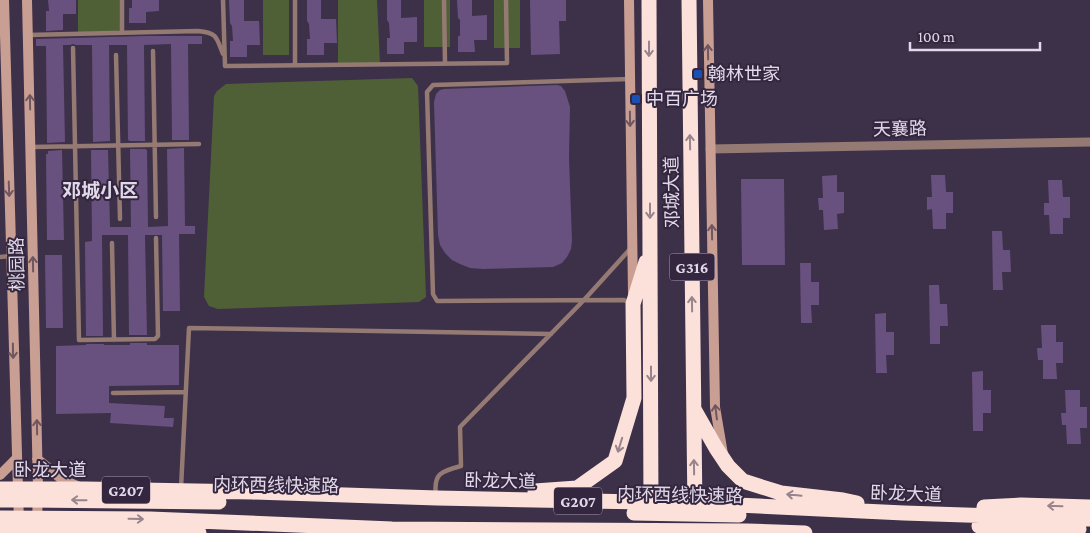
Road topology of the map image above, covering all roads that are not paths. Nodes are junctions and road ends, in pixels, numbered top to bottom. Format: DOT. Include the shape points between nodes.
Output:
graph roads {
  1 [pos="4,0"];
  2 [pos="27,0"];
  3 [pos="122,0"];
  4 [pos="223,0"];
  5 [pos="295,0"];
  6 [pos="444,0"];
  7 [pos="506,0"];
  8 [pos="629,0"];
  9 [pos="649,0"];
  10 [pos="689,0"];
  11 [pos="708,0"];
  12 [pos="122,32"];
  13 [pos="28,35"];
  14 [pos="73,48"];
  15 [pos="153,51"];
  16 [pos="116,54"];
  17 [pos="224,58"];
  18 [pos="445,63"];
  19 [pos="295,65"];
  20 [pos="630,79"];
  21 [pos="3,82"];
  22 [pos="1090,142"];
  23 [pos="199,144"];
  24 [pos="155,145"];
  25 [pos="75,146"];
  26 [pos="118,146"];
  27 [pos="31,147"];
  28 [pos="710,149"];
  29 [pos="156,217"];
  30 [pos="120,219"];
  31 [pos="156,238"];
  32 [pos="112,243"];
  33 [pos="632,247"];
  34 [pos="650,247"];
  35 [pos="11,256"];
  36 [pos="0,257"];
  37 [pos="584,300"];
  38 [pos="633,304"];
  39 [pos="551,334"];
  40 [pos="114,340"];
  41 [pos="186,392"];
  42 [pos="113,393"];
  43 [pos="694,410"];
  44 [pos="16,459"];
  45 [pos="38,459"];
  46 [pos="724,460"];
  47 [pos="0,475"];
  48 [pos="38,488"];
  49 [pos="0,489"];
  50 [pos="17,489"];
  51 [pos="85,489"];
  52 [pos="181,491"];
  53 [pos="0,496"];
  54 [pos="394,497"];
  55 [pos="437,498"];
  56 [pos="0,500"];
  57 [pos="651,502"];
  58 [pos="695,503"];
  59 [pos="1090,507"];
  60 [pos="904,513"];
  61 [pos="0,519"];
  62 [pos="1090,519"];
  63 [pos="0,529"];
  64 [pos="1090,529"];
  65 [pos="28,530"];
  66 [pos="68,533"];
  67 [pos="198,533"];
  68 [pos="651,533"];
  69 [pos="695,533"];
  70 [pos="805,533"];
  1 -- 21 [label="main road, 桃园路"];
  2 -- 13 [label="main road, 桃园路"];
  3 -- 12 [label="lane"];
  4 -- 17 [label="lane"];
  5 -- 19 [label="lane"];
  6 -- 18 [label="lane"];
  7 -- 18 [label="lane" via="507,63"];
  8 -- 20 [label="main road"];
  9 -- 34 [label="highway, 邓城大道 / G316, one-way"];
  43 -- 10 [label="highway, 邓城大道 / G316, one-way"];
  28 -- 11 [label="main road, one-way"];
  12 -- 13 [label="lane"];
  12 -- 17 [label="lane" via="210,32 216,37"];
  27 -- 13 [label="main road, 桃园路, one-way"];
  14 -- 25 [label="lane"];
  15 -- 24 [label="lane"];
  16 -- 26 [label="lane"];
  17 -- 19 [label="lane" via="225,66"];
  18 -- 19 [label="lane"];
  20 -- 33 [label="main road, one-way"];
  20 -- 37 [label="lane" via="433,85 428,92 433,294 437,301"];
  21 -- 35 [label="main road, 桃园路, one-way"];
  22 -- 28 [label="street, 天襄路"];
  23 -- 24 [label="lane"];
  24 -- 26 [label="lane"];
  24 -- 29 [label="lane"];
  25 -- 26 [label="lane"];
  25 -- 27 [label="lane"];
  25 -- 40 [label="lane" via="79,340"];
  26 -- 30 [label="lane"];
  45 -- 27 [label="main road, 桃园路, one-way"];
  46 -- 28 [label="main road, one-way" via="715,407"];
  31 -- 40 [label="lane" via="158,336 155,340"];
  32 -- 40 [label="lane"];
  33 -- 37 [label="lane"];
  33 -- 38 [label="main road"];
  34 -- 38 [label="highway"];
  34 -- 57 [label="highway, 邓城大道 / G316, one-way"];
  35 -- 36 [label="lane"];
  35 -- 44 [label="main road, 桃园路, one-way"];
  37 -- 38 [label="lane" via="624,300"];
  37 -- 39 [label="lane"];
  38 -- 55 [label="highway, one-way" via="634,398 615,461 577,488"];
  39 -- 41 [label="lane" via="189,328"];
  39 -- 55 [label="lane" via="460,427 461,466 437,476"];
  41 -- 42 [label="lane"];
  41 -- 52 [label="lane"];
  43 -- 46 [label="highway"];
  58 -- 43 [label="highway, 邓城大道 / G316, one-way"];
  44 -- 47 [label="main road"];
  44 -- 50 [label="main road, 桃园路"];
  45 -- 48 [label="main road, 桃园路"];
  45 -- 51 [label="main road" via="62,480"];
  60 -- 46 [label="highway, one-way" via="843,500 780,493 743,481"];
  48 -- 50 [label="highway, 卧龙大道 / G207"];
  48 -- 51 [label="highway, 卧龙大道 / G207"];
  48 -- 65 [label="main road, 桃园路"];
  49 -- 50 [label="highway, 卧龙大道 / G207"];
  50 -- 65 [label="main road, 桃园路"];
  51 -- 52 [label="highway, 卧龙大道 / G207"];
  52 -- 54 [label="highway, 卧龙大道 / G207"];
  53 -- 54 [label="highway" via="62,484 347,492"];
  54 -- 55 [label="highway, 卧龙大道 / G207"];
  55 -- 57 [label="highway, 卧龙大道 / G207"];
  64 -- 56 [label="highway, 内环西线快速路, one-way" via="752,515 298,503"];
  57 -- 58 [label="highway, 卧龙大道 / G207"];
  57 -- 68 [label="highway, 邓城大道 / G316"];
  58 -- 60 [label="highway, 卧龙大道 / G207"];
  58 -- 69 [label="highway, 邓城大道 / G316"];
  59 -- 60 [label="highway, one-way" via="1021,505"];
  60 -- 62 [label="highway, 卧龙大道 / G207"];
  61 -- 66 [label="highway"];
  61 -- 70 [label="highway, 内环西线快速路, one-way" via="150,519 392,529"];
  63 -- 65 [label="highway"];
  65 -- 67 [label="highway"];
}
